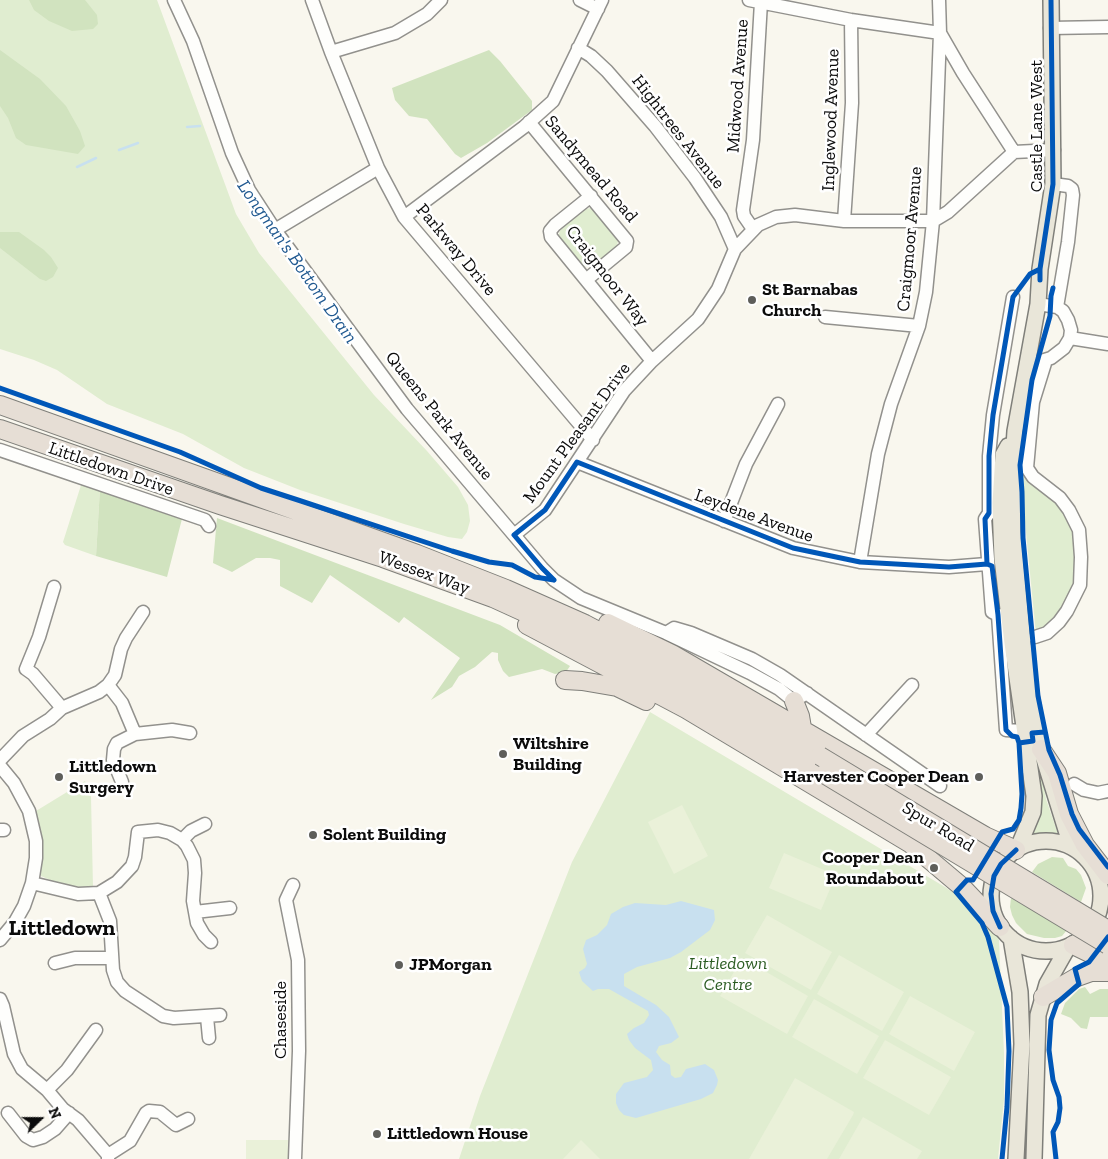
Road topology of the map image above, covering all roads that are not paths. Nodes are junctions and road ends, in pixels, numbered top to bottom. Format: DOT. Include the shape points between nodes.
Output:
graph roads {
  1 [pos="174,0"];
  2 [pos="312,0"];
  3 [pos="440,0"];
  4 [pos="580,0"];
  5 [pos="939,0"];
  6 [pos="1051,0"];
  7 [pos="755,1"];
  8 [pos="600,4"];
  9 [pos="851,20"];
  10 [pos="1108,27"];
  11 [pos="1050,28"];
  12 [pos="940,33"];
  13 [pos="578,48"];
  14 [pos="332,52"];
  15 [pos="529,122"];
  16 [pos="1054,150"];
  17 [pos="1014,152"];
  18 [pos="378,168"];
  19 [pos="1054,184"];
  20 [pos="591,196"];
  21 [pos="404,217"];
  22 [pos="844,220"];
  23 [pos="933,221"];
  24 [pos="753,229"];
  25 [pos="275,230"];
  26 [pos="735,249"];
  27 [pos="586,280"];
  28 [pos="1013,297"];
  29 [pos="1038,304"];
  30 [pos="1057,307"];
  31 [pos="825,317"];
  32 [pos="919,326"];
  33 [pos="1070,338"];
  34 [pos="1108,344"];
  35 [pos="1046,360"];
  36 [pos="652,361"];
  37 [pos="1028,363"];
  38 [pos="778,404"];
  39 [pos="0,405"];
  40 [pos="0,429"];
  41 [pos="1016,431"];
  42 [pos="593,440"];
  43 [pos="0,450"];
  44 [pos="577,462"];
  45 [pos="1013,462"];
  46 [pos="1028,468"];
  47 [pos="994,513"];
  48 [pos="724,521"];
  49 [pos="209,526"];
  50 [pos="1013,532"];
  51 [pos="514,535"];
  52 [pos="417,554"];
  53 [pos="860,562"];
  54 [pos="987,564"];
  55 [pos="54,587"];
  56 [pos="143,612"];
  57 [pos="1004,615"];
  58 [pos="1035,637"];
  59 [pos="565,680"];
  60 [pos="912,684"];
  61 [pos="108,685"];
  62 [pos="801,697"];
  63 [pos="62,708"];
  64 [pos="802,728"];
  65 [pos="1024,730"];
  66 [pos="190,733"];
  67 [pos="135,734"];
  68 [pos="866,735"];
  69 [pos="1041,749"];
  70 [pos="820,756"];
  71 [pos="0,760"];
  72 [pos="0,766"];
  73 [pos="819,780"];
  74 [pos="122,782"];
  75 [pos="1074,784"];
  76 [pos="940,786"];
  77 [pos="1108,792"];
  78 [pos="205,824"];
  79 [pos="182,840"];
  80 [pos="1071,846"];
  81 [pos="1017,849"];
  82 [pos="1102,872"];
  83 [pos="1108,882"];
  84 [pos="32,883"];
  85 [pos="293,885"];
  86 [pos="99,893"];
  87 [pos="230,908"];
  88 [pos="195,912"];
  89 [pos="1108,930"];
  90 [pos="1006,932"];
  91 [pos="0,940"];
  92 [pos="211,942"];
  93 [pos="1108,944"];
  94 [pos="1070,946"];
  95 [pos="111,958"];
  96 [pos="1108,962"];
  97 [pos="55,963"];
  98 [pos="1108,972"];
  99 [pos="1043,997"];
  100 [pos="0,999"];
  101 [pos="2,1013"];
  102 [pos="220,1015"];
  103 [pos="207,1017"];
  104 [pos="79,1032"];
  105 [pos="209,1038"];
  106 [pos="47,1090"];
  107 [pos="8,1113"];
  108 [pos="69,1113"];
  109 [pos="180,1127"];
  110 [pos="108,1157"];
  111 [pos="295,1159"];
  112 [pos="1016,1159"];
  113 [pos="1034,1159"];
  1 -- 25 [label="street, Queens Park Avenue" via="193,41 232,154 249,190"];
  2 -- 14 [label="street, Parkway Drive"];
  3 -- 14 [label="street" via="427,14 396,33"];
  4 -- 8 [label="street"];
  5 -- 12 [label="street, Craigmoor Avenue"];
  6 -- 11 [label="main road, Castle Lane West"];
  7 -- 9 [label="street"];
  7 -- 24 [label="street, Midwood Avenue" via="753,140 743,210"];
  8 -- 13 [label="street"];
  9 -- 12 [label="street"];
  9 -- 22 [label="street, Inglewood Avenue" via="852,103"];
  10 -- 11 [label="street"];
  11 -- 16 [label="main road, Castle Lane West"];
  12 -- 17 [label="street"];
  12 -- 23 [label="street, Craigmoor Avenue"];
  13 -- 15 [label="street" via="553,101"];
  13 -- 26 [label="street, Hightrees Avenue" via="607,71 655,126 721,217"];
  14 -- 18 [label="street, Parkway Drive"];
  15 -- 20 [label="street, Sandymead Road"];
  15 -- 21 [label="street"];
  16 -- 17 [label="street"];
  16 -- 19 [label="main road, Castle Lane West"];
  17 -- 23 [label="street" via="948,212"];
  18 -- 21 [label="street, Parkway Drive"];
  18 -- 25 [label="street"];
  19 -- 29 [label="main road, Castle Lane West" via="1040,269"];
  19 -- 30 [label="street, Castle Lane West" via="1068,186 1074,195"];
  20 -- 27 [label="street, Craigmoor Way" via="550,231 551,237"];
  20 -- 27 [label="street, Sandymead Road" via="625,237 627,246"];
  21 -- 42 [label="street, Parkway Drive"];
  22 -- 23 [label="street, Mount Pleasant Drive"];
  22 -- 24 [label="street, Mount Pleasant Drive" via="776,216"];
  23 -- 32 [label="street, Craigmoor Avenue"];
  24 -- 26 [label="street, Mount Pleasant Drive"];
  25 -- 51 [label="street, Queens Park Avenue" via="407,409"];
  26 -- 36 [label="street, Mount Pleasant Drive" via="718,289 698,319"];
  27 -- 36 [label="street, Craigmoor Way"];
  28 -- 47 [label="street, Castle Lane West" via="989,456"];
  29 -- 30 [label="street"];
  29 -- 37 [label="main road, Castle Lane West"];
  30 -- 33 [label="street" via="1063,311 1070,325"];
  31 -- 32 [label="street"];
  32 -- 53 [label="street, Craigmoor Avenue" via="891,404 878,454"];
  33 -- 34 [label="street"];
  33 -- 35 [label="street" via="1058,354"];
  35 -- 37 [label="street"];
  35 -- 46 [label="street" via="1033,402"];
  36 -- 42 [label="street, Mount Pleasant Drive" via="624,392"];
  37 -- 41 [label="main road, Castle Lane West"];
  38 -- 48 [label="street" via="746,464"];
  39 -- 52 [label="highway, Wessex Way"];
  40 -- 73 [label="highway, Wessex Way" via="493,598 596,645 682,690"];
  41 -- 45 [label="main road, Castle Lane West"];
  41 -- 47 [label="main road, Castle Lane West" via="1003,455"];
  42 -- 44 [label="street, Mount Pleasant Drive"];
  43 -- 49 [label="street, Littledown Drive" via="205,520"];
  44 -- 48 [label="street, Leydene Avenue"];
  44 -- 51 [label="street, Mount Pleasant Drive" via="545,510"];
  45 -- 46 [label="street"];
  45 -- 50 [label="main road, Castle Lane West"];
  46 -- 58 [label="street" via="1033,477 1060,498 1068,510 1079,530 1081,557 1080,585 1067,611 1047,633"];
  47 -- 54 [label="street, Castle Lane West" via="985,519"];
  47 -- 57 [label="main road, Castle Lane West" via="1002,558"];
  48 -- 53 [label="street, Leydene Avenue" via="793,548"];
  50 -- 57 [label="main road" via="1008,551 1014,609"];
  50 -- 69 [label="main road, Castle Lane West" via="1023,643"];
  51 -- 62 [label="street, Queens Park Avenue" via="554,580 580,598 666,633 779,690"];
  52 -- 64 [label="highway" via="471,568 612,625 672,654"];
  52 -- 70 [label="highway, Wessex Way" via="506,589 610,637"];
  53 -- 54 [label="street, Leydene Avenue" via="949,567"];
  54 -- 57 [label="street, Castle Lane West" via="992,612"];
  55 -- 63 [label="street" via="39,637 22,667 34,674"];
  56 -- 61 [label="street" via="126,638"];
  57 -- 65 [label="main road, Castle Lane West"];
  57 -- 65 [label="street, Castle Lane West" via="1006,730"];
  59 -- 73 [label="highway" via="617,687"];
  60 -- 68 [label="street"];
  61 -- 63 [label="street" via="100,692"];
  61 -- 67 [label="street" via="122,703"];
  62 -- 64 [label="highway"];
  62 -- 68 [label="street, Queens Park Avenue"];
  63 -- 71 [label="street" via="23,736"];
  64 -- 81 [label="highway" via="985,836"];
  65 -- 81 [label="main road, Castle Lane West" via="1034,796 1033,812"];
  66 -- 67 [label="street" via="172,730"];
  67 -- 74 [label="street" via="118,743 114,749 113,760"];
  68 -- 76 [label="street, Queens Park Avenue"];
  69 -- 80 [label="main road, Castle Lane West"];
  69 -- 82 [label="highway" via="1056,773 1069,814"];
  70 -- 89 [label="highway, Spur Road, bridge"];
  72 -- 84 [label="street" via="14,783 29,811 36,841"];
  73 -- 90 [label="highway" via="911,844 962,887"];
  73 -- 93 [label="highway, Spur Road, bridge"];
  75 -- 77 [label="street" via="1084,790"];
  78 -- 79 [label="street"];
  79 -- 86 [label="street" via="164,831 138,826 132,866 117,882"];
  79 -- 88 [label="street" via="194,860"];
  80 -- 81 [label="main road" via="1039,841"];
  80 -- 82 [label="main road"];
  81 -- 90 [label="main road" via="1000,864 991,894 993,911"];
  82 -- 83 [label="highway"];
  82 -- 94 [label="main road" via="1100,912 1089,931"];
  84 -- 86 [label="street" via="78,894"];
  84 -- 91 [label="street" via="24,906"];
  85 -- 111 [label="street, Chaseside" via="286,900 298,960"];
  86 -- 95 [label="street" via="110,921"];
  87 -- 88 [label="street"];
  88 -- 92 [label="street" via="196,923"];
  90 -- 94 [label="main road" via="1024,946 1038,951"];
  90 -- 112 [label="main road" via="1020,992 1022,1044"];
  94 -- 96 [label="highway"];
  94 -- 99 [label="main road" via="1047,984"];
  95 -- 97 [label="street" via="75,958"];
  95 -- 103 [label="street" via="114,976 121,987 156,1013 174,1018"];
  98 -- 99 [label="highway" via="1091,972 1077,977"];
  99 -- 113 [label="main road" via="1038,1015"];
  100 -- 101 [label="street"];
  101 -- 106 [label="street" via="17,1061"];
  102 -- 103 [label="street"];
  103 -- 105 [label="street"];
  104 -- 106 [label="street" via="93,1035 67,1070"];
  106 -- 108 [label="street"];
  107 -- 108 [label="street" via="15,1133 37,1139 55,1129"];
  108 -- 110 [label="street"];
  109 -- 110 [label="street" via="147,1106 130,1141"];
}
